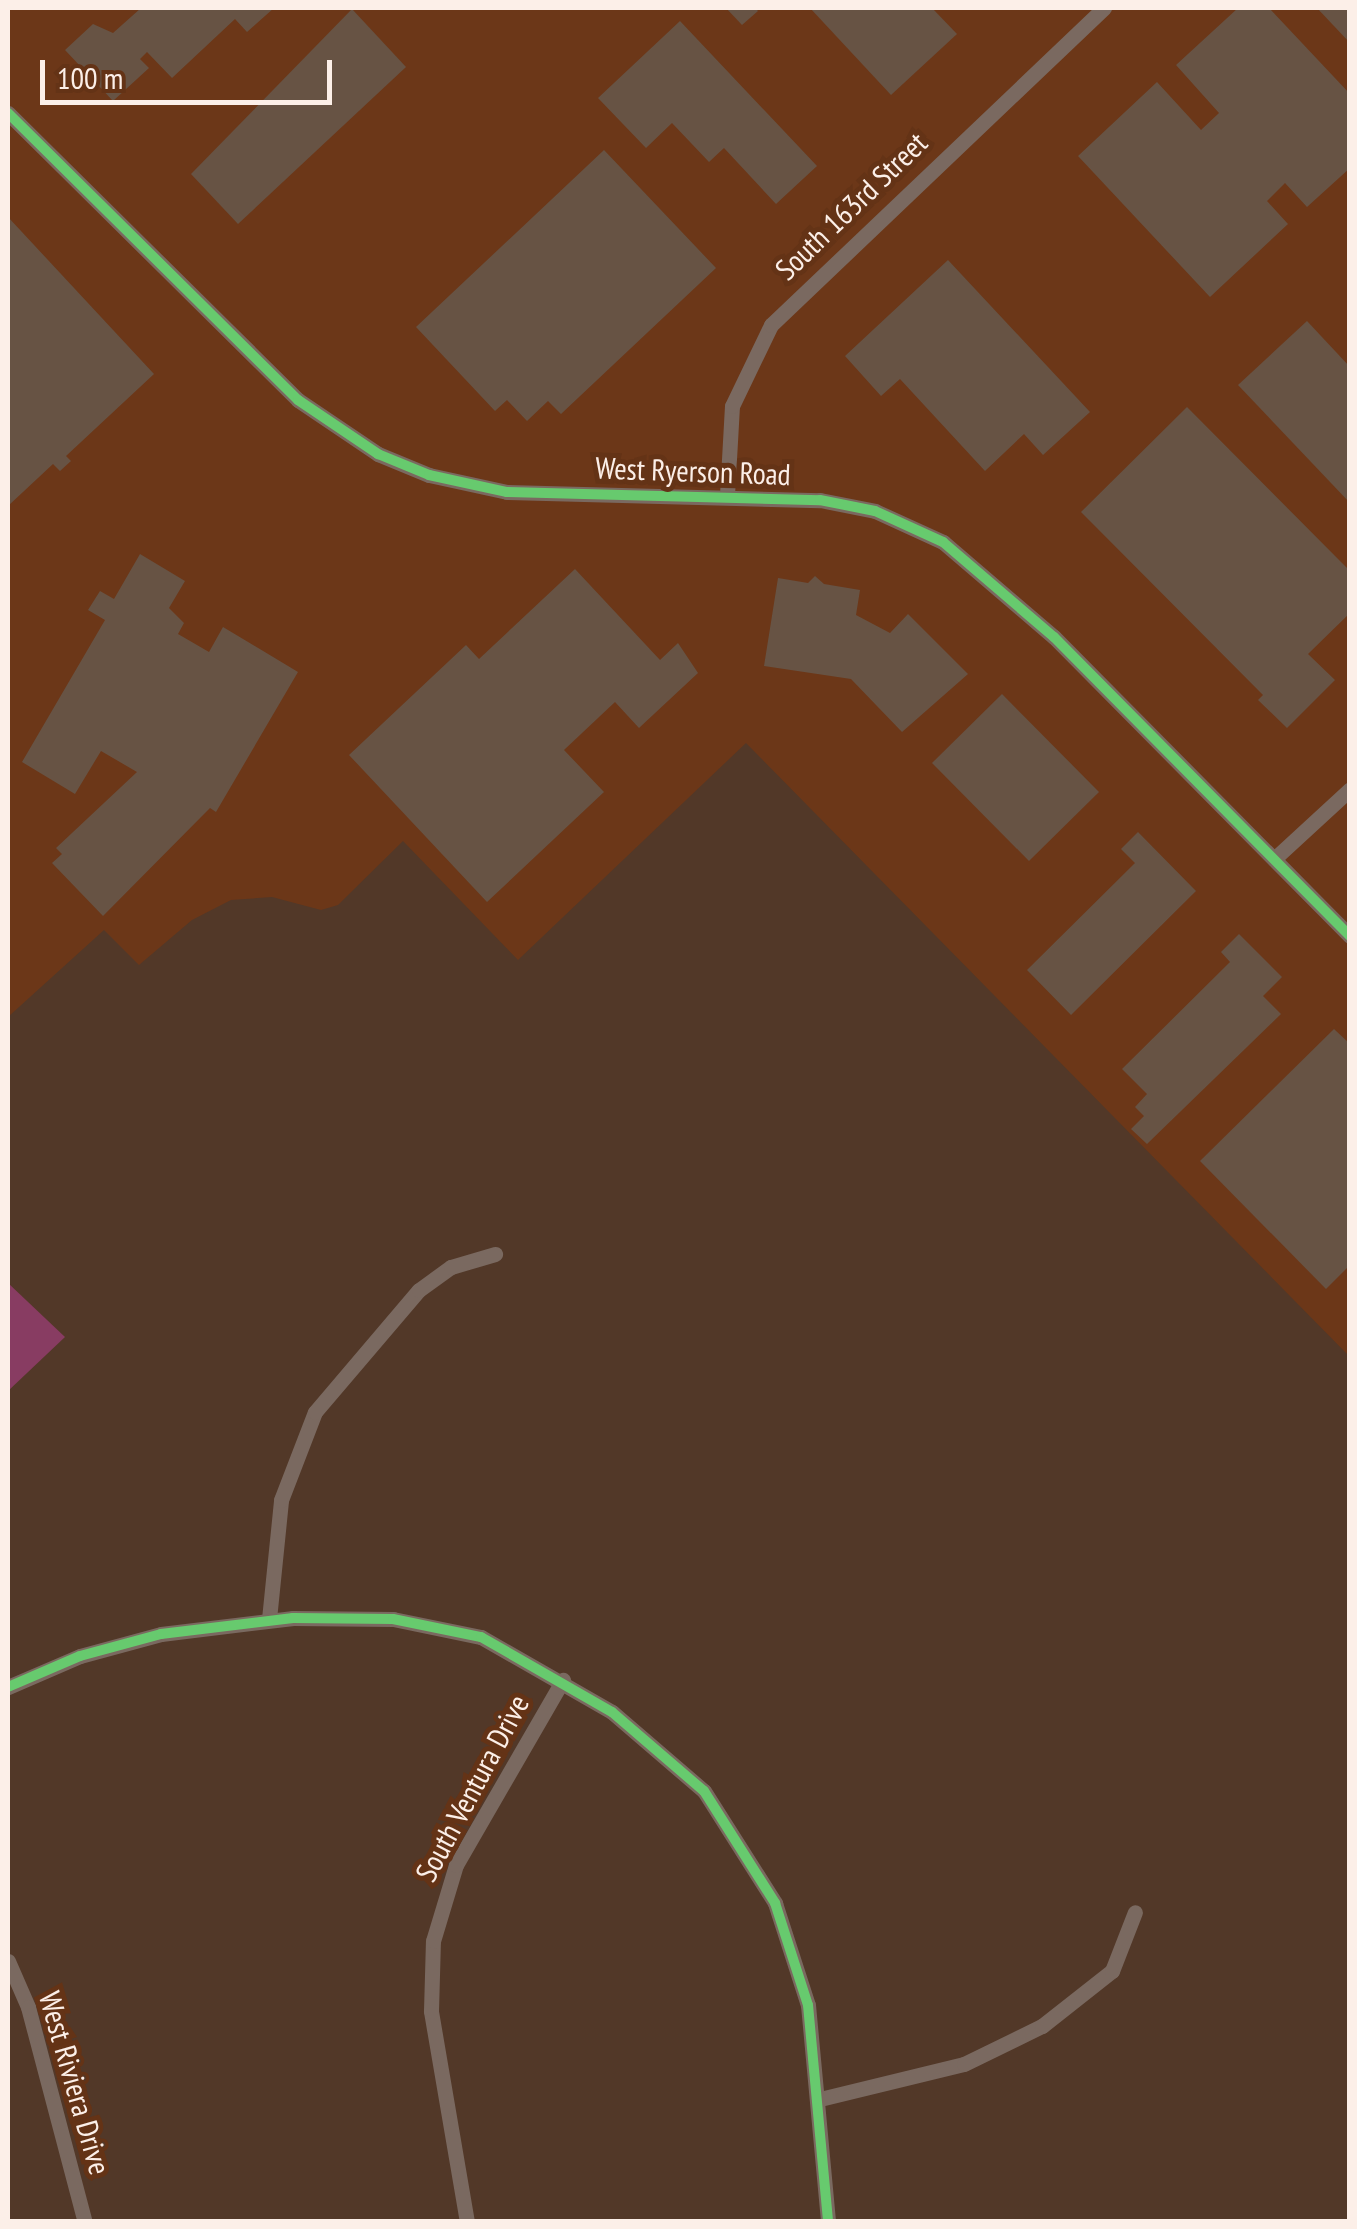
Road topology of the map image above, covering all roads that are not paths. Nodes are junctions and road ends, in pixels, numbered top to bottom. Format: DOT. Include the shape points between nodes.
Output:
graph roads {
  1 [pos="1104,8"];
  2 [pos="8,113"];
  3 [pos="727,495"];
  4 [pos="1350,788"];
  5 [pos="1274,859"];
  6 [pos="1350,936"];
  7 [pos="495,1254"];
  8 [pos="269,1620"];
  9 [pos="563,1680"];
  10 [pos="8,1687"];
  11 [pos="1135,1912"];
  12 [pos="8,1961"];
  13 [pos="820,2099"];
  14 [pos="85,2222"];
  15 [pos="467,2222"];
  16 [pos="828,2222"];
  1 -- 3 [label="street, South 163rd Street" via="771,325 732,406"];
  2 -- 3 [label="street, West Ryerson Road" via="298,400 378,454 429,475 508,492"];
  3 -- 5 [label="street, West Ryerson Road" via="863,508 943,542 1054,637"];
  4 -- 5 [label="street"];
  5 -- 6 [label="street, West Ryerson Road"];
  7 -- 8 [label="street" via="451,1267 419,1290 315,1412 281,1500"];
  8 -- 9 [label="street" via="430,1624 481,1637"];
  8 -- 10 [label="street" via="120,1643"];
  9 -- 13 [label="street" via="685,1771 751,1857 799,1969"];
  9 -- 15 [label="street, South Ventura Drive" via="456,1865 433,1941 431,2011"];
  11 -- 13 [label="street" via="1112,1971 1042,2026 964,2064"];
  12 -- 14 [label="street, West Riviera Drive" via="33,2022"];
  13 -- 16 [label="street"];
}
